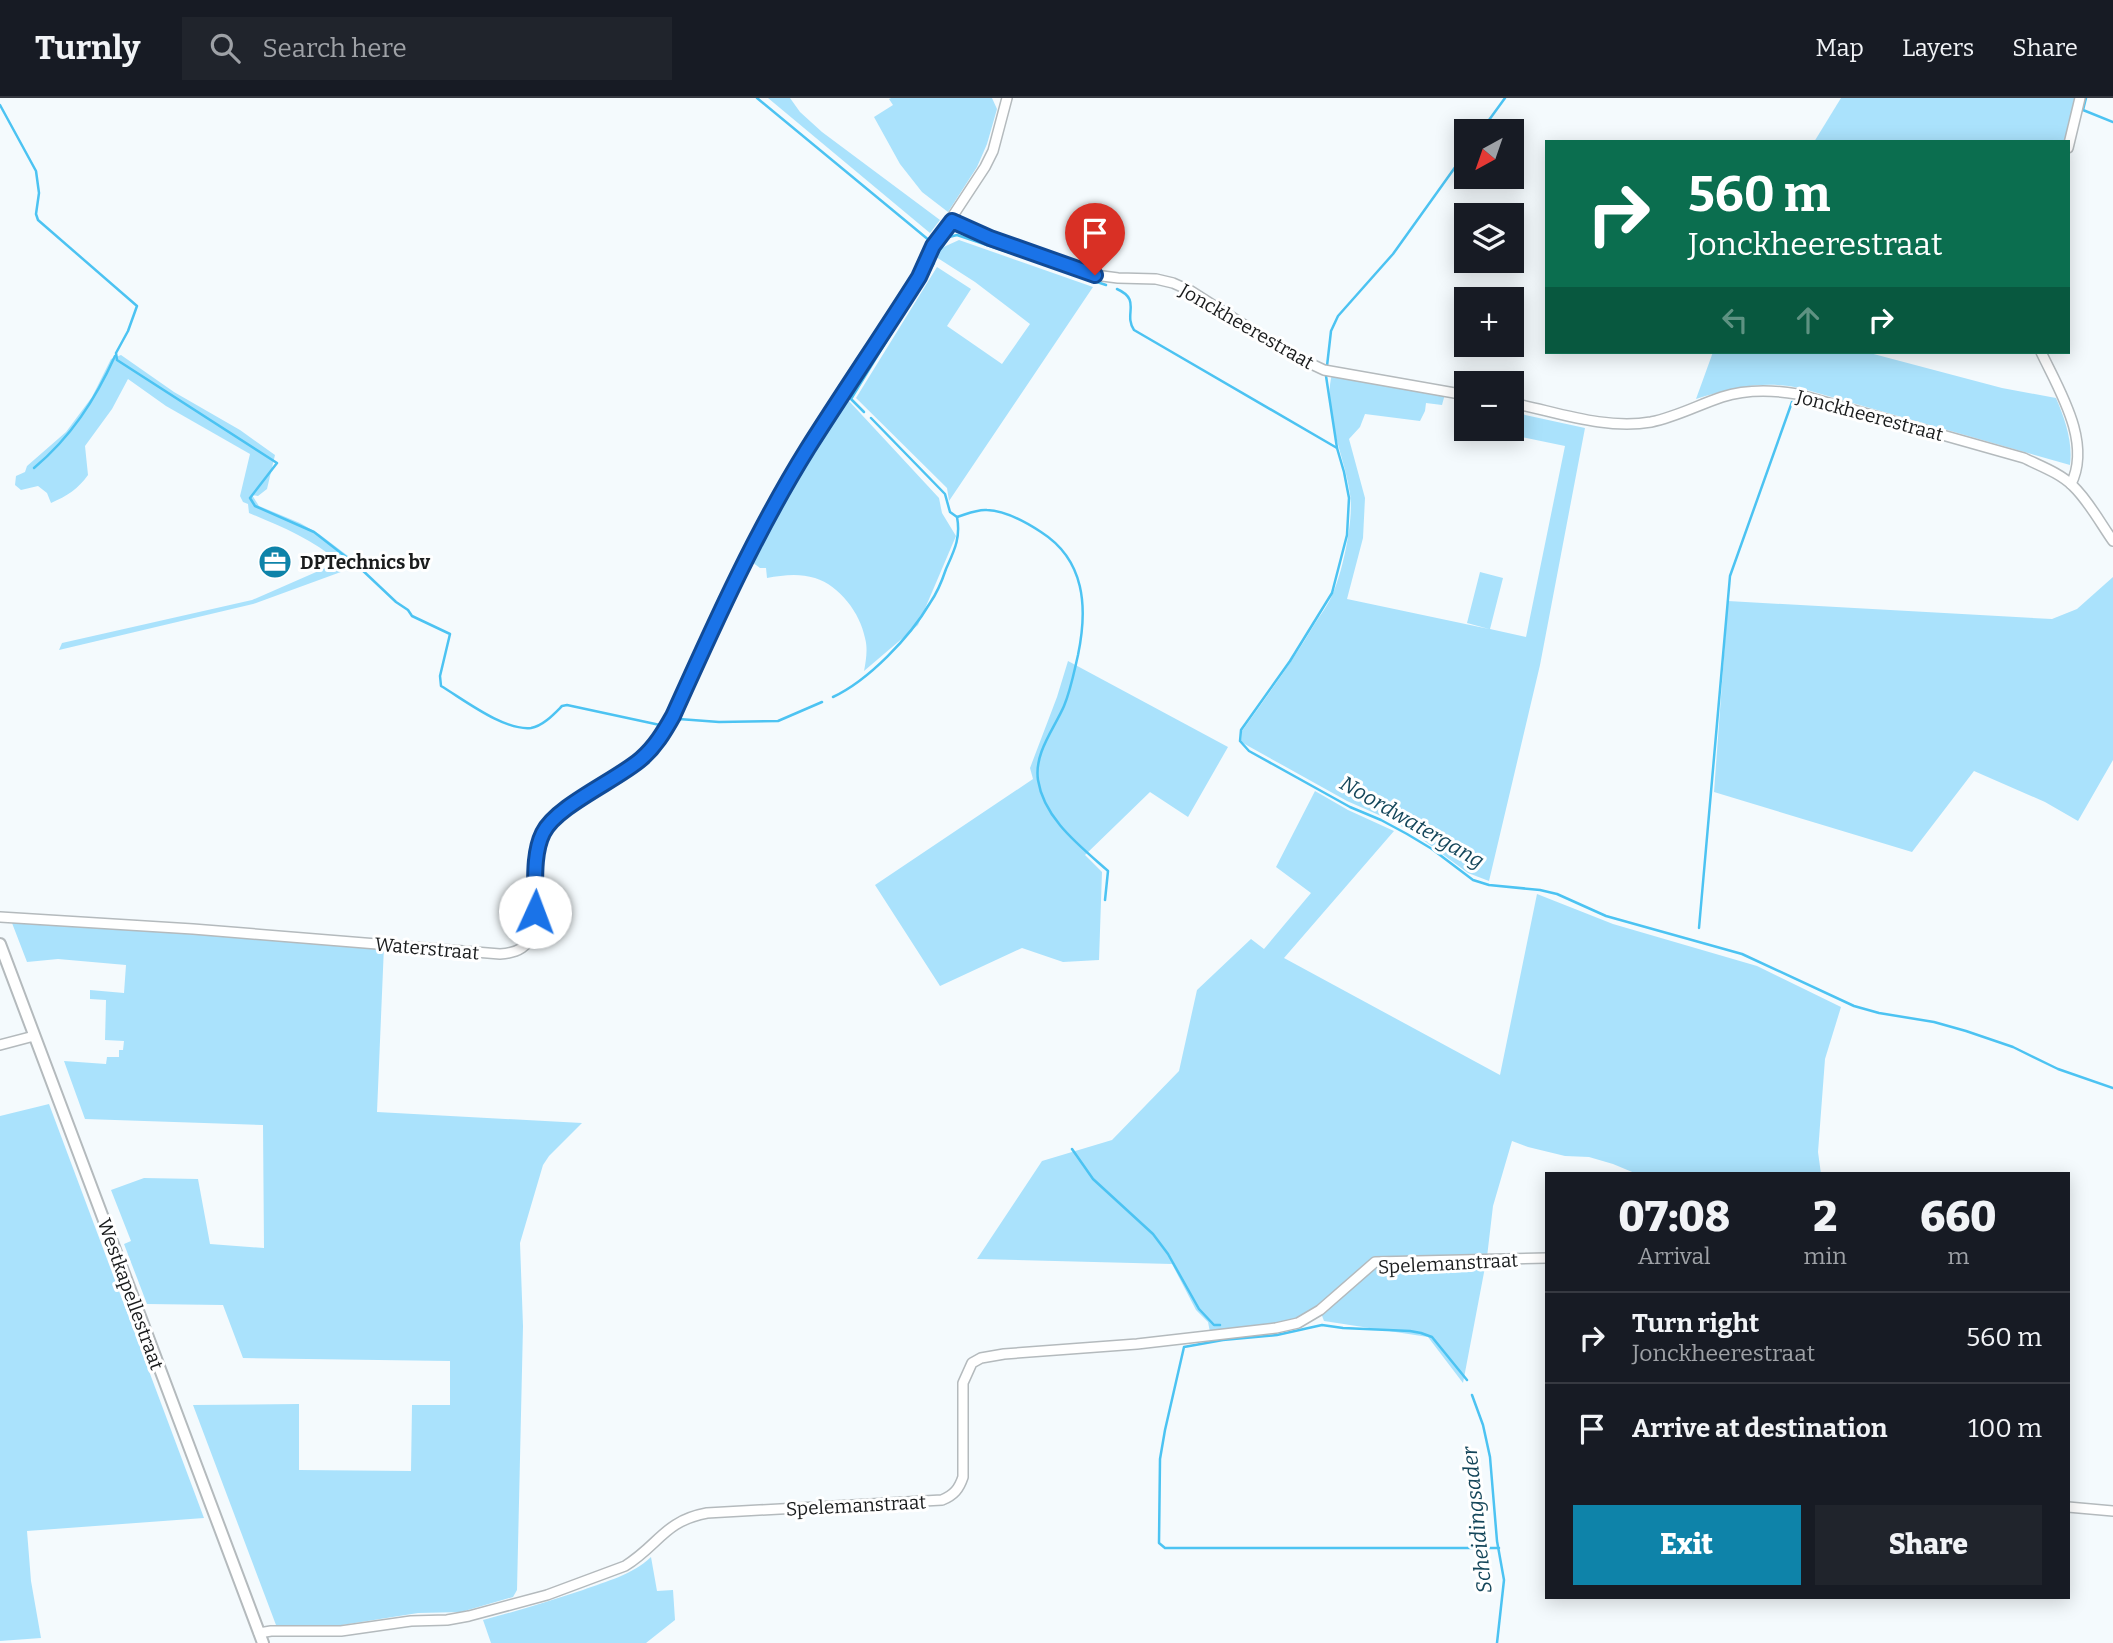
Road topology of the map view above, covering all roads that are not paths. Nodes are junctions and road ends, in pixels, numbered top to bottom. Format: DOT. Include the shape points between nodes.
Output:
graph roads {
  1 [pos="1007,98"];
  2 [pos="2080,98"];
  3 [pos="2070,140"];
  4 [pos="952,221"];
  5 [pos="2042,354"];
  6 [pos="1454,393"];
  7 [pos="1524,406"];
  8 [pos="2071,484"];
  9 [pos="2113,541"];
  10 [pos="0,917"];
  11 [pos="0,944"];
  12 [pos="34,1036"];
  13 [pos="0,1045"];
  14 [pos="1545,1258"];
  15 [pos="2070,1507"];
  16 [pos="2113,1511"];
  17 [pos="261,1638"];
  1 -- 4 [label="street, Waterstraat" via="993,151"];
  2 -- 3 [label="street"];
  4 -- 6 [label="street, Jonckheerestraat" via="1095,275 1173,283 1324,370"];
  4 -- 10 [label="street, Waterstraat" via="781,496 663,734 640,760 563,811 544,830 537,856 534,929 522,949 500,954"];
  5 -- 8 [label="street" via="2069,412 2078,445 2079,462"];
  7 -- 8 [label="street, Jonckheerestraat" via="1627,424 1676,415 1724,396 1777,391 2024,458"];
  8 -- 9 [label="street, Jonckheerestraat"];
  11 -- 12 [label="street, Westkapellestraat"];
  12 -- 13 [label="street"];
  12 -- 17 [label="street, Westkapellestraat"];
  14 -- 17 [label="street, Spelemanstraat" via="1374,1262 1320,1310 1276,1328 981,1358 972,1363 963,1384 963,1477 953,1496 691,1516 664,1532 625,1566 528,1600 447,1619 341,1631 271,1632"];
  15 -- 16 [label="street"];
}
